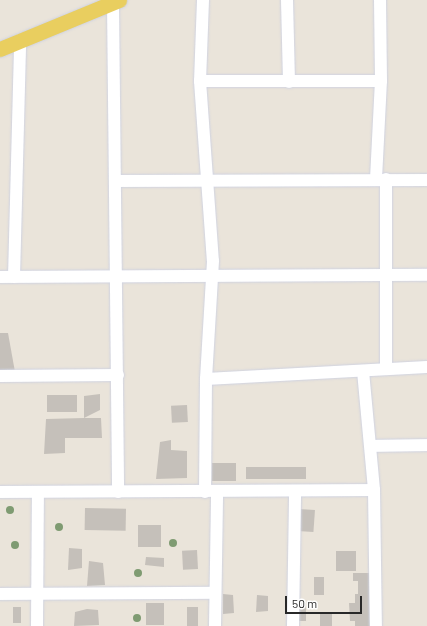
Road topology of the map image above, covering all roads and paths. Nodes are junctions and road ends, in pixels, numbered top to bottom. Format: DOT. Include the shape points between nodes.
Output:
graph roads {
  1 [pos="204,0"];
  2 [pos="288,0"];
  3 [pos="380,0"];
  4 [pos="116,2"];
  5 [pos="20,40"];
  6 [pos="0,49"];
  7 [pos="200,81"];
  8 [pos="381,81"];
  9 [pos="289,82"];
  10 [pos="381,179"];
  11 [pos="427,180"];
  12 [pos="116,182"];
  13 [pos="206,183"];
  14 [pos="385,275"];
  15 [pos="427,275"];
  16 [pos="213,276"];
  17 [pos="0,277"];
  18 [pos="14,277"];
  19 [pos="116,277"];
  20 [pos="427,367"];
  21 [pos="386,368"];
  22 [pos="363,371"];
  23 [pos="118,375"];
  24 [pos="0,376"];
  25 [pos="206,379"];
  26 [pos="427,445"];
  27 [pos="371,446"];
  28 [pos="374,490"];
  29 [pos="0,492"];
  30 [pos="38,492"];
  31 [pos="118,492"];
  32 [pos="211,492"];
  33 [pos="295,493"];
  34 [pos="215,592"];
  35 [pos="0,594"];
  36 [pos="37,594"];
  37 [pos="37,626"];
  38 [pos="215,626"];
  39 [pos="293,626"];
  40 [pos="376,626"];
  1 -- 7 [label="street"];
  2 -- 9 [label="street"];
  3 -- 8 [label="street"];
  4 -- 5 [label="main road"];
  4 -- 12 [label="street"];
  5 -- 6 [label="main road"];
  5 -- 18 [label="street"];
  7 -- 9 [label="street"];
  7 -- 13 [label="street"];
  8 -- 9 [label="street"];
  8 -- 10 [label="street"];
  10 -- 11 [label="street"];
  10 -- 13 [label="street"];
  10 -- 14 [label="street"];
  12 -- 13 [label="street"];
  12 -- 19 [label="street"];
  13 -- 16 [label="street"];
  14 -- 15 [label="street"];
  14 -- 16 [label="street"];
  14 -- 21 [label="street"];
  16 -- 19 [label="street"];
  16 -- 25 [label="street"];
  17 -- 18 [label="street"];
  18 -- 19 [label="street"];
  19 -- 23 [label="street"];
  20 -- 21 [label="street"];
  21 -- 22 [label="street"];
  22 -- 25 [label="street"];
  22 -- 27 [label="street"];
  23 -- 24 [label="street"];
  23 -- 31 [label="street"];
  25 -- 32 [label="street"];
  26 -- 27 [label="street"];
  27 -- 28 [label="street"];
  28 -- 33 [label="street"];
  28 -- 40 [label="street"];
  29 -- 30 [label="street"];
  30 -- 31 [label="street"];
  30 -- 36 [label="street"];
  31 -- 32 [label="street"];
  32 -- 33 [label="street"];
  32 -- 34 [label="street"];
  33 -- 39 [label="street"];
  34 -- 36 [label="street"];
  34 -- 38 [label="street"];
  35 -- 36 [label="street"];
  36 -- 37 [label="street"];
}
